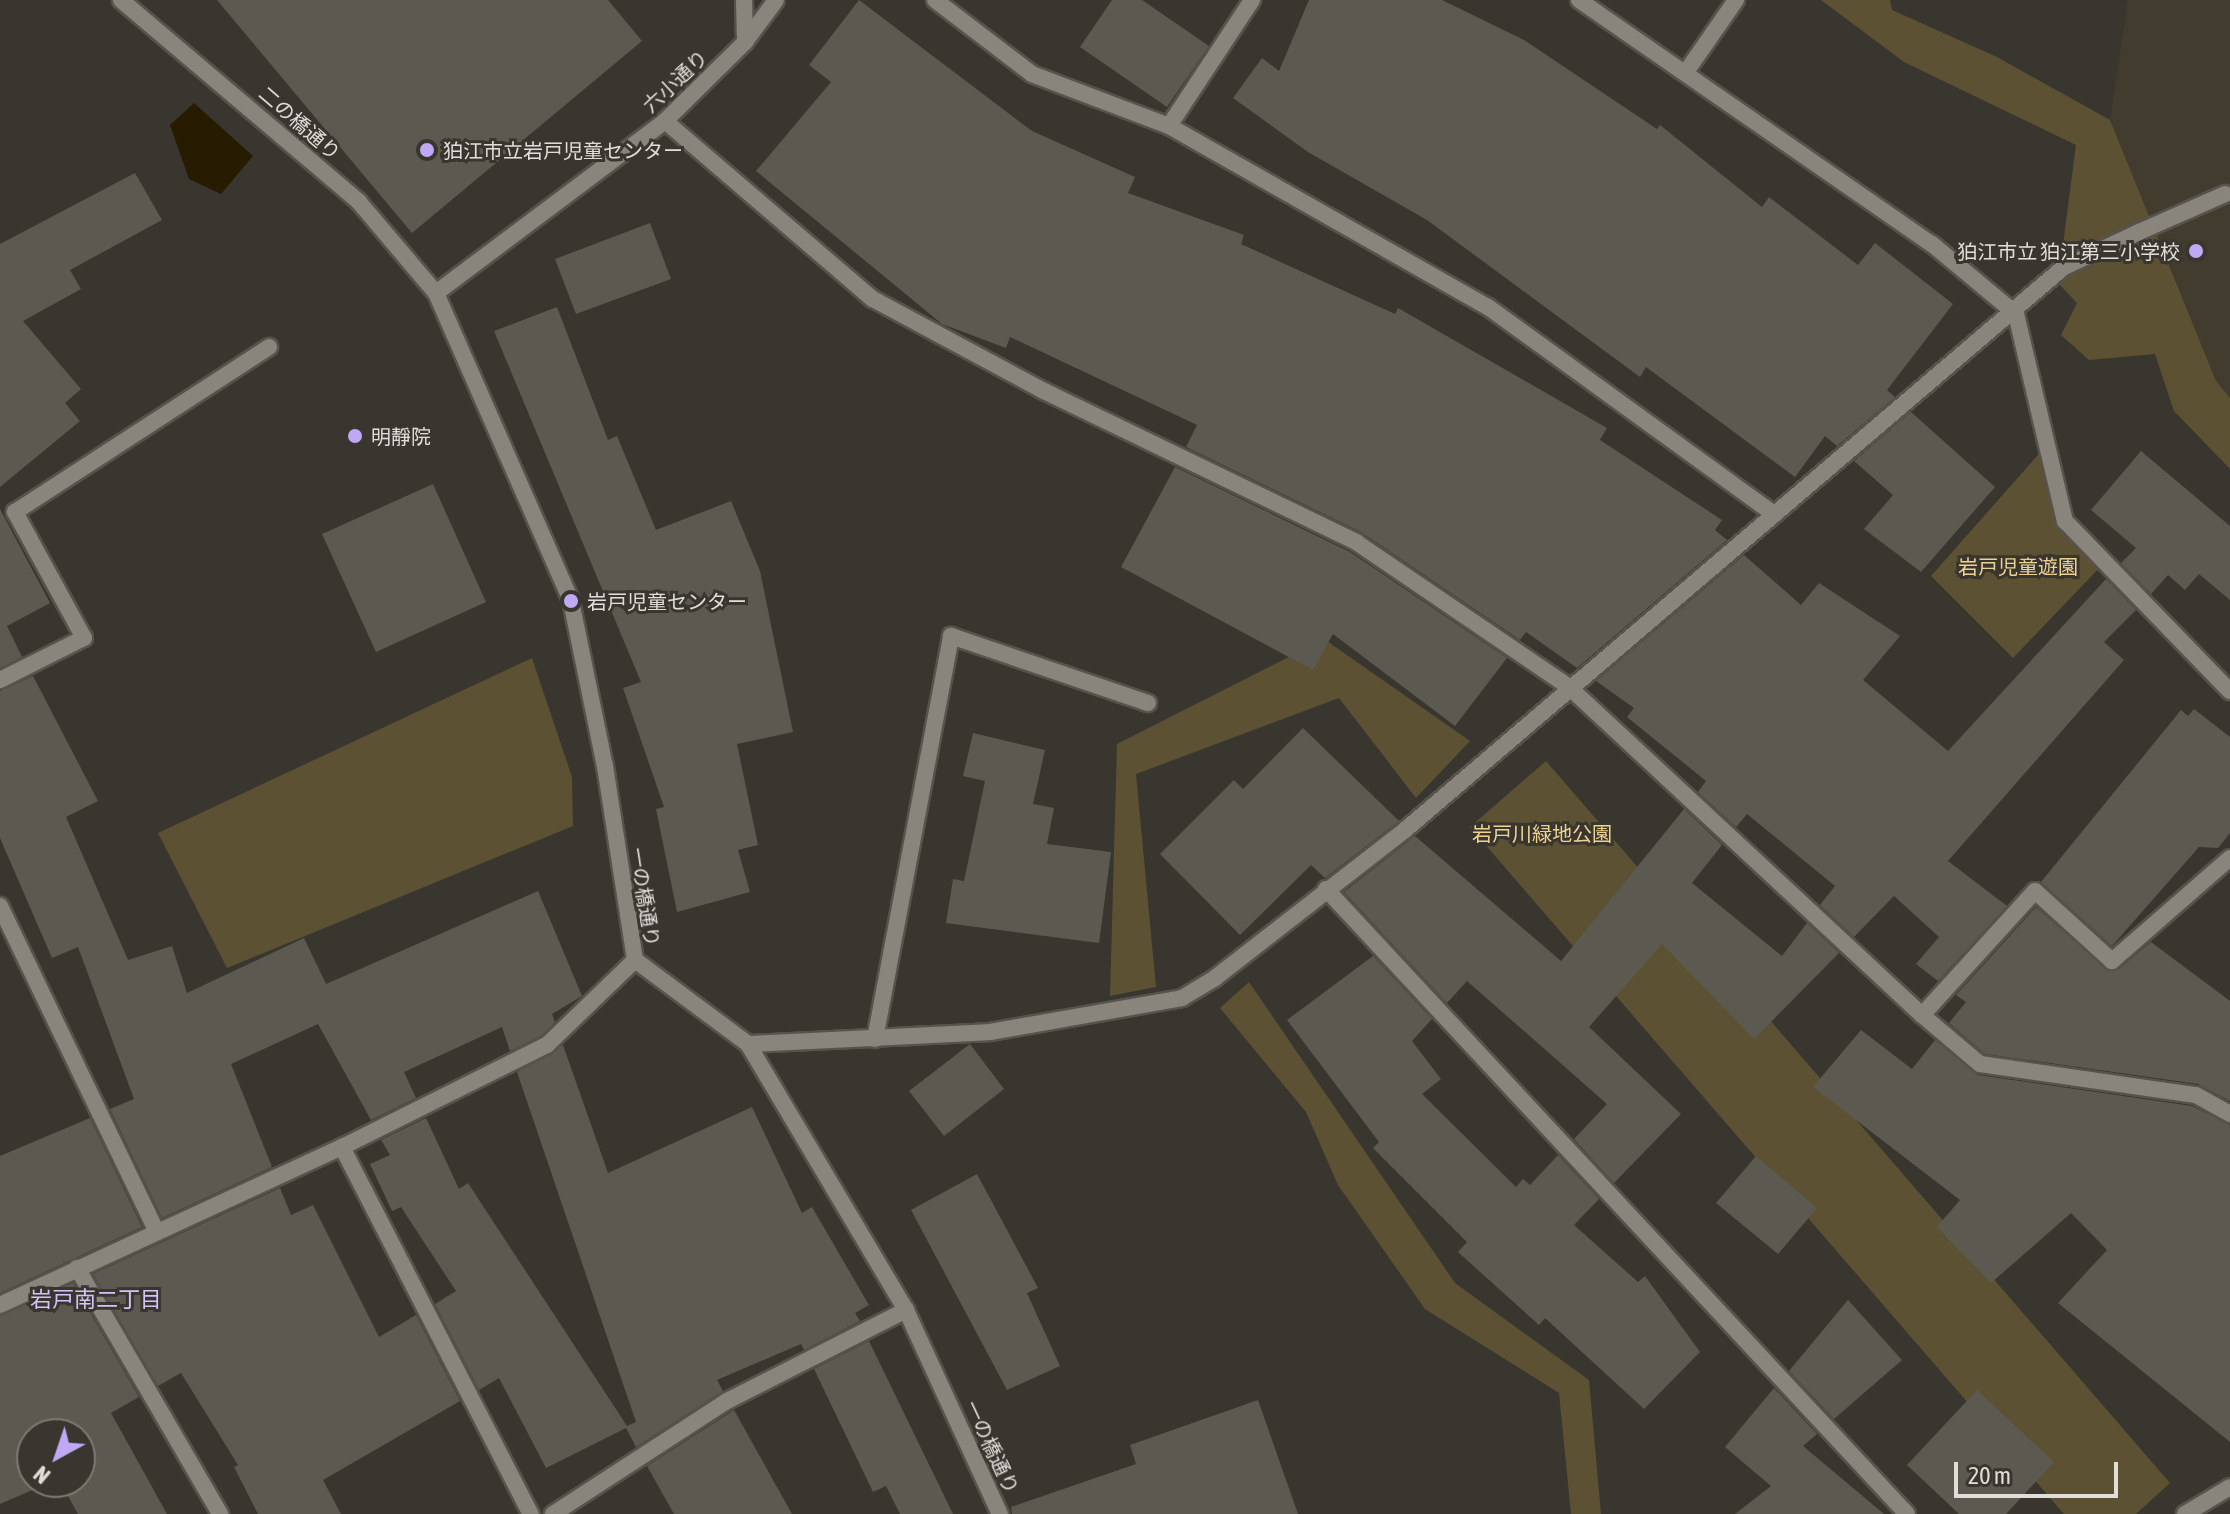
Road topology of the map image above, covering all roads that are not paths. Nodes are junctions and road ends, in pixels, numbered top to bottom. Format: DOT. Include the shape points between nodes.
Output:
graph roads {
  1 [pos="121,0"];
  2 [pos="744,0"];
  3 [pos="776,0"];
  4 [pos="935,0"];
  5 [pos="1252,0"];
  6 [pos="1579,0"];
  7 [pos="1736,0"];
  8 [pos="745,42"];
  9 [pos="1686,72"];
  10 [pos="665,121"];
  11 [pos="1169,126"];
  12 [pos="2225,194"];
  13 [pos="436,293"];
  14 [pos="2016,314"];
  15 [pos="269,347"];
  16 [pos="1774,514"];
  17 [pos="0,680"];
  18 [pos="1569,687"];
  19 [pos="2230,691"];
  20 [pos="1148,703"];
  21 [pos="2230,858"];
  22 [pos="1326,889"];
  23 [pos="0,906"];
  24 [pos="635,960"];
  25 [pos="1922,1015"];
  26 [pos="875,1039"];
  27 [pos="748,1044"];
  28 [pos="2230,1114"];
  29 [pos="342,1147"];
  30 [pos="156,1230"];
  31 [pos="77,1268"];
  32 [pos="0,1305"];
  33 [pos="906,1310"];
  34 [pos="2230,1487"];
  35 [pos="220,1514"];
  36 [pos="531,1514"];
  37 [pos="553,1514"];
  38 [pos="1000,1514"];
  39 [pos="1907,1514"];
  40 [pos="2185,1514"];
  1 -- 13 [label="street, 二の橋通り" via="359,202"];
  2 -- 8 [label="street"];
  3 -- 8 [label="street, 六小通り"];
  4 -- 11 [label="street" via="1032,74"];
  5 -- 11 [label="street"];
  6 -- 9 [label="street"];
  7 -- 9 [label="street"];
  8 -- 10 [label="street, 六小通り"];
  9 -- 14 [label="street" via="1932,244"];
  10 -- 13 [label="street, 六小通り"];
  10 -- 18 [label="street" via="873,299 1044,391 1356,542"];
  11 -- 16 [label="street" via="1488,307"];
  12 -- 14 [label="street" via="2064,267"];
  13 -- 24 [label="street, 一の橋通り" via="571,601 605,766"];
  14 -- 16 [label="street"];
  14 -- 19 [label="street" via="2065,521"];
  15 -- 17 [label="street" via="15,512 84,638"];
  16 -- 18 [label="street"];
  18 -- 22 [label="street" via="1405,830"];
  18 -- 25 [label="street"];
  20 -- 26 [label="street" via="951,636"];
  21 -- 25 [label="street" via="2112,961 2035,891"];
  22 -- 26 [label="street" via="1182,998 990,1032"];
  22 -- 39 [label="street"];
  23 -- 30 [label="street"];
  24 -- 27 [label="street, 一の橋通り"];
  24 -- 29 [label="street" via="547,1045"];
  25 -- 28 [label="street" via="1980,1064 2196,1095"];
  26 -- 27 [label="street"];
  27 -- 33 [label="street, 一の橋通り"];
  29 -- 30 [label="street"];
  29 -- 36 [label="street"];
  30 -- 31 [label="street"];
  31 -- 32 [label="street"];
  31 -- 35 [label="street"];
  33 -- 37 [label="street" via="727,1401"];
  33 -- 38 [label="street, 一の橋通り"];
  34 -- 40 [label="street"];
}
